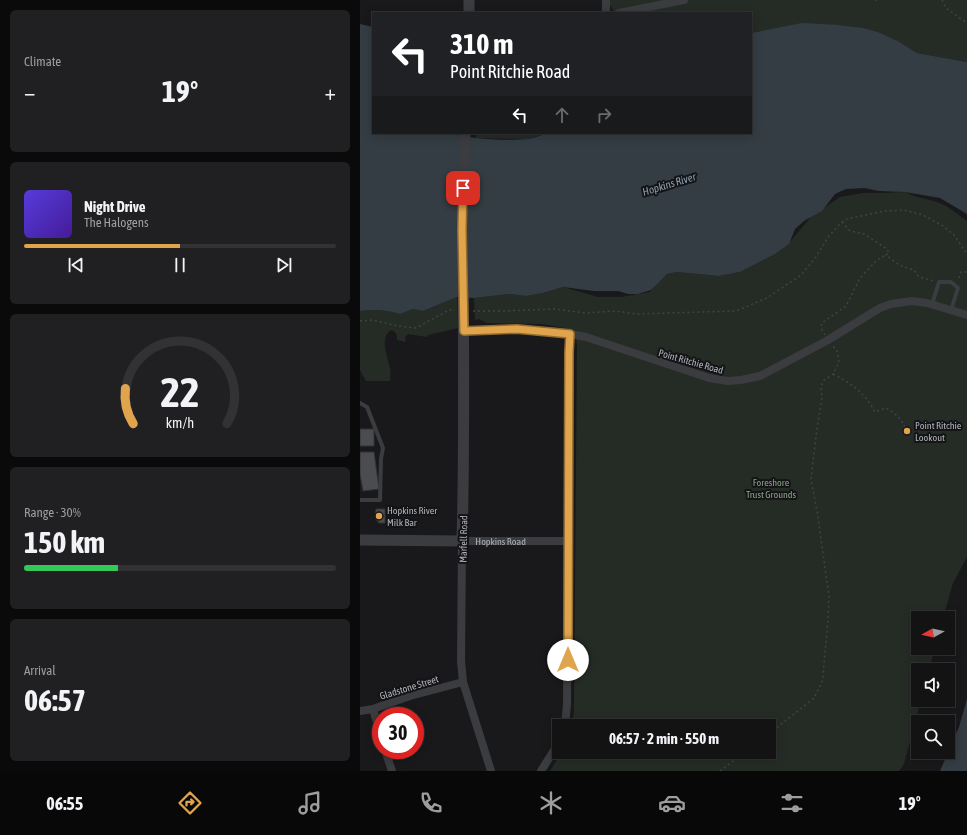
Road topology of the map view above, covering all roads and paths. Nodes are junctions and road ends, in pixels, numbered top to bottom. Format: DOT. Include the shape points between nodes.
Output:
graph roads {
  1 [pos="470,0"];
  2 [pos="606,0"];
  3 [pos="684,0"];
  4 [pos="942,0"];
  5 [pos="469,12"];
  6 [pos="606,12"];
  7 [pos="624,12"];
  8 [pos="967,21"];
  9 [pos="464,134"];
  10 [pos="842,222"];
  11 [pos="967,254"];
  12 [pos="886,255"];
  13 [pos="967,272"];
  14 [pos="959,278"];
  15 [pos="939,282"];
  16 [pos="932,304"];
  17 [pos="464,306"];
  18 [pos="951,310"];
  19 [pos="967,315"];
  20 [pos="360,321"];
  21 [pos="464,331"];
  22 [pos="570,334"];
  23 [pos="828,340"];
  24 [pos="833,374"];
  25 [pos="360,403"];
  26 [pos="907,431"];
  27 [pos="360,500"];
  28 [pos="360,540"];
  29 [pos="568,540"];
  30 [pos="462,541"];
  31 [pos="463,682"];
  32 [pos="379,707"];
  33 [pos="372,709"];
  34 [pos="360,711"];
  35 [pos="566,719"];
  36 [pos="776,728"];
  37 [pos="552,753"];
  38 [pos="388,759"];
  39 [pos="736,759"];
  40 [pos="392,771"];
  41 [pos="491,771"];
  42 [pos="541,771"];
  43 [pos="720,771"];
  1 -- 5 [label="street"];
  2 -- 6 [label="street"];
  3 -- 7 [label="street"];
  4 -- 8 [label="path" via="946,8"];
  9 -- 17 [label="street, Marfell Road"];
  10 -- 11 [label="path" via="868,214 904,210 923,215 943,226 954,235"];
  10 -- 12 [label="path" via="850,231 864,234 887,249 889,252"];
  10 -- 17 [label="path" via="801,275 767,298 736,311 637,314 615,311 585,313 555,309 503,311"];
  12 -- 15 [label="path" via="899,265 914,270 919,277"];
  12 -- 23 [label="path" via="877,260 860,278 846,306 822,323 820,328"];
  13 -- 14 [label="path" via="961,272"];
  15 -- 16 [label="lane"];
  15 -- 18 [label="lane" via="951,282 958,288"];
  16 -- 18 [label="street, Point Ritchie Road"];
  16 -- 23 [label="street, Point Ritchie Road" via="912,301 880,308"];
  17 -- 20 [label="path" via="449,310 416,328 372,320"];
  17 -- 21 [label="street, Marfell Road"];
  18 -- 19 [label="street, Point Ritchie Road"];
  21 -- 22 [label="street, Point Ritchie Road" via="517,329"];
  21 -- 30 [label="street, Marfell Road"];
  22 -- 23 [label="street, Point Ritchie Road" via="709,378 728,381 760,376"];
  22 -- 29 [label="street"];
  23 -- 24 [label="path" via="838,351 839,362"];
  24 -- 26 [label="path" via="846,380 867,398 875,412 886,408 894,412"];
  24 -- 36 [label="path" via="823,381 821,387 822,398 810,478 829,597 822,682 814,698"];
  25 -- 27 [label="lane" via="367,407 383,448 380,500"];
  28 -- 30 [label="street, Hopkins Road"];
  29 -- 30 [label="street, Hopkins Road"];
  29 -- 35 [label="street"];
  30 -- 31 [label="street, Marfell Road"];
  31 -- 32 [label="street, Gladstone Street"];
  31 -- 41 [label="street, Marfell Road"];
  33 -- 34 [label="street, Gladstone Street"];
  37 -- 42 [label="street"];
  38 -- 40 [label="street"];
  39 -- 43 [label="path"];
}
